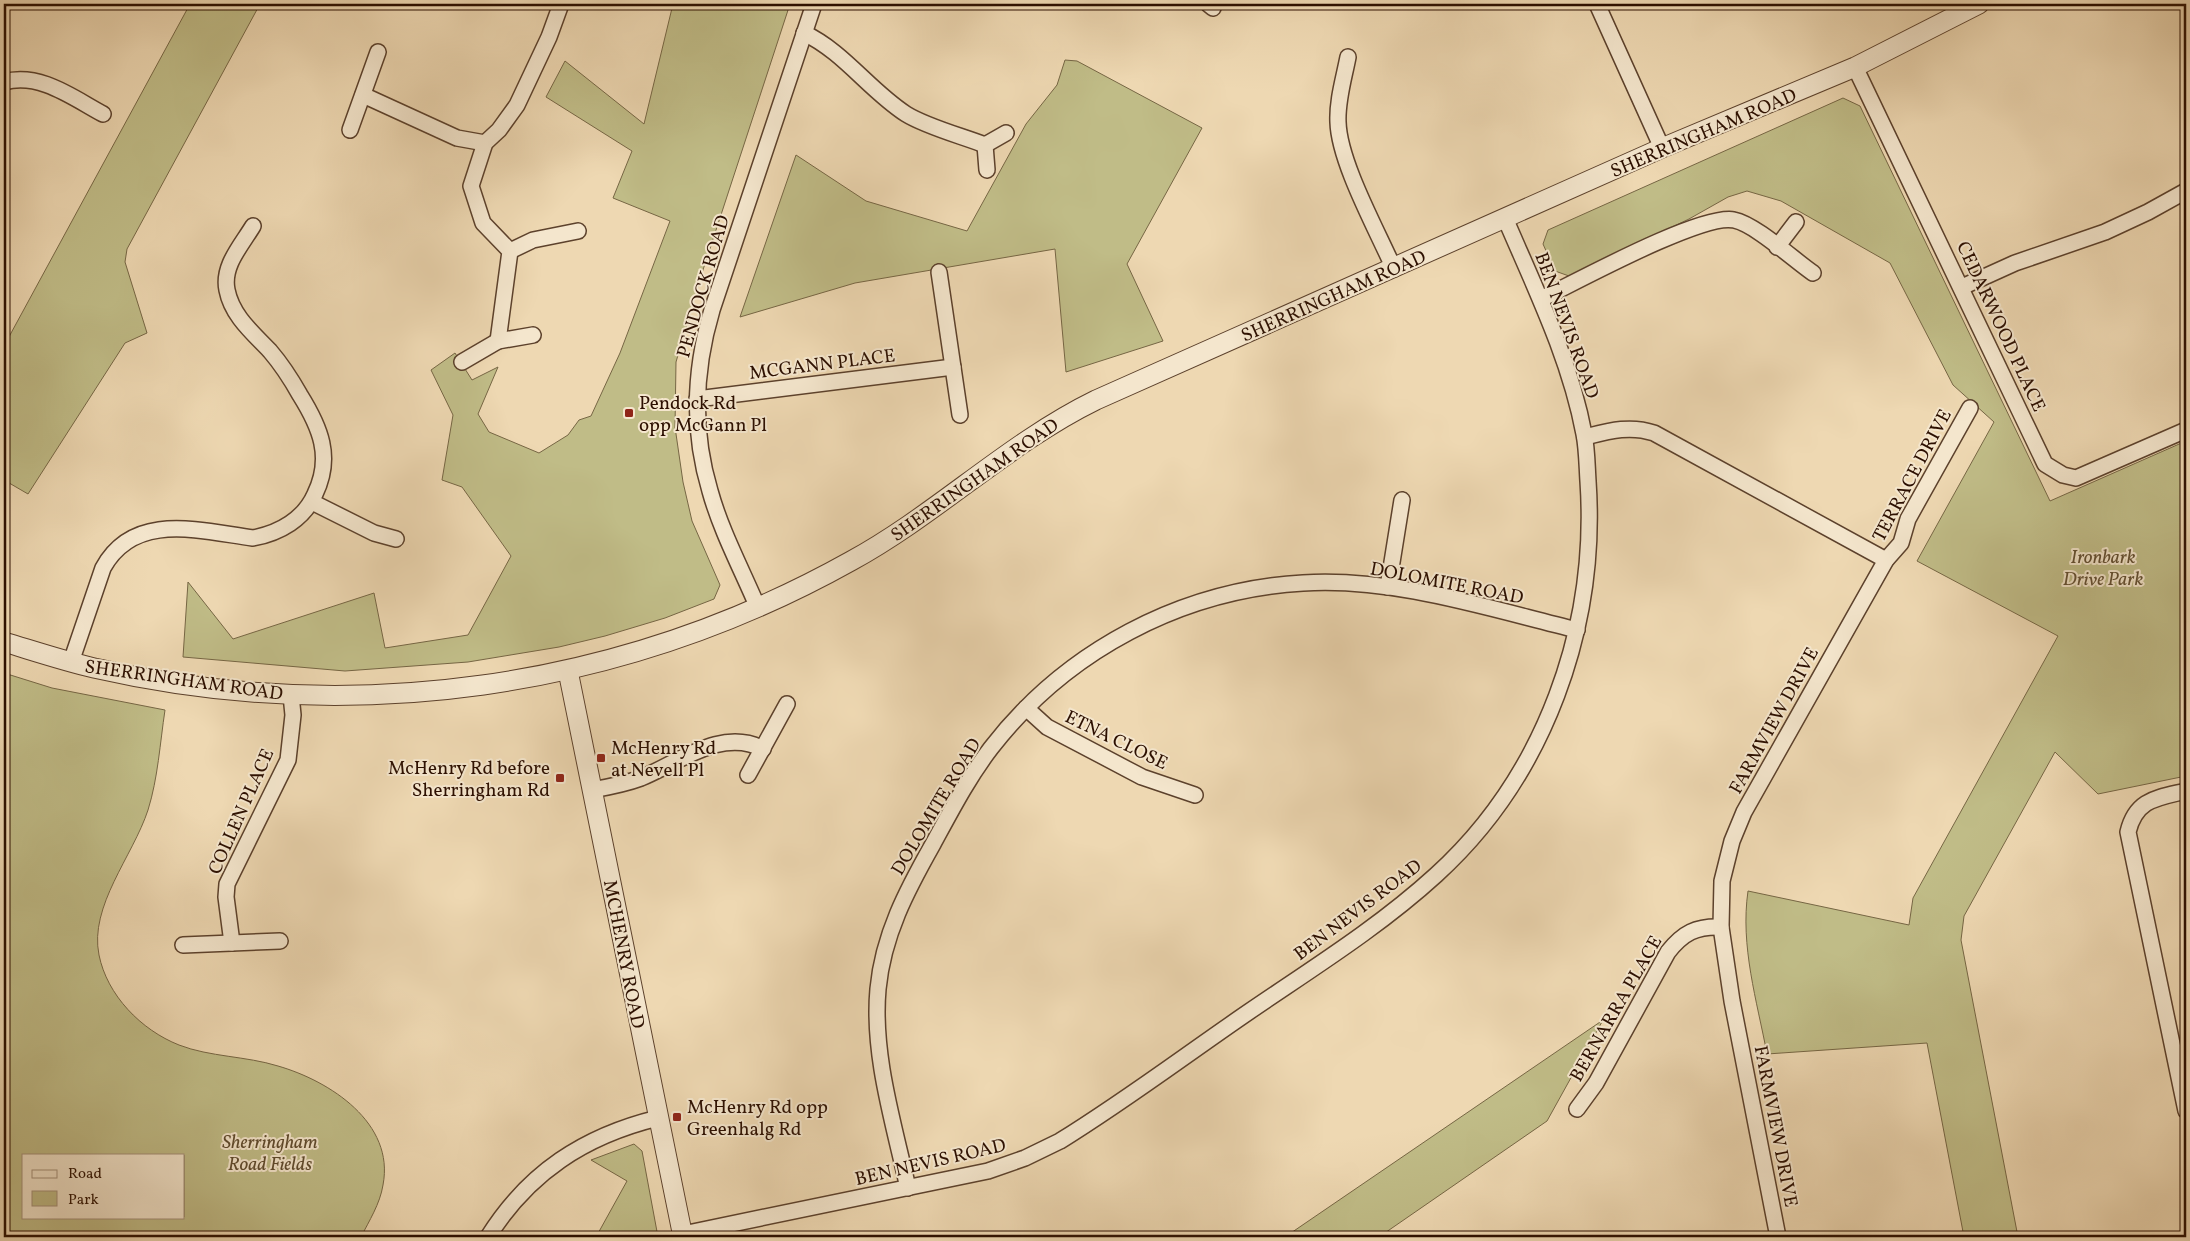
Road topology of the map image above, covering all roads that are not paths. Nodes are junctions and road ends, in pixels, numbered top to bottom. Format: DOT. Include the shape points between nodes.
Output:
graph roads {
  1 [pos="561,4"];
  2 [pos="814,4"];
  3 [pos="1597,4"];
  4 [pos="1979,4"];
  5 [pos="804,34"];
  6 [pos="378,52"];
  7 [pos="1348,57"];
  8 [pos="1855,67"];
  9 [pos="4,82"];
  10 [pos="363,94"];
  11 [pos="103,114"];
  12 [pos="350,130"];
  13 [pos="1006,133"];
  14 [pos="485,143"];
  15 [pos="985,145"];
  16 [pos="1662,148"];
  17 [pos="987,170"];
  18 [pos="2186,191"];
  19 [pos="1505,218"];
  20 [pos="1796,222"];
  21 [pos="253,226"];
  22 [pos="578,232"];
  23 [pos="1778,247"];
  24 [pos="510,252"];
  25 [pos="1394,269"];
  26 [pos="939,272"];
  27 [pos="1813,273"];
  28 [pos="1962,287"];
  29 [pos="1541,299"];
  30 [pos="533,335"];
  31 [pos="498,341"];
  32 [pos="462,362"];
  33 [pos="953,367"];
  34 [pos="697,399"];
  35 [pos="1970,408"];
  36 [pos="960,415"];
  37 [pos="2186,430"];
  38 [pos="1585,437"];
  39 [pos="1402,500"];
  40 [pos="312,502"];
  41 [pos="396,540"];
  42 [pos="1886,560"];
  43 [pos="1388,588"];
  44 [pos="758,608"];
  45 [pos="1577,630"];
  46 [pos="4,642"];
  47 [pos="71,662"];
  48 [pos="568,672"];
  49 [pos="291,695"];
  50 [pos="787,704"];
  51 [pos="1026,708"];
  52 [pos="762,749"];
  53 [pos="748,776"];
  54 [pos="592,790"];
  55 [pos="2186,792"];
  56 [pos="1195,795"];
  57 [pos="1720,927"];
  58 [pos="280,941"];
  59 [pos="232,943"];
  60 [pos="183,945"];
  61 [pos="1577,1109"];
  62 [pos="2186,1111"];
  63 [pos="658,1118"];
  64 [pos="908,1188"];
  65 [pos="683,1236"];
  66 [pos="488,1237"];
  67 [pos="1778,1237"];
  1 -- 14 [label="street" via="517,104 499,130"];
  2 -- 5 [label="street, PENDOCK ROAD"];
  3 -- 16 [label="street"];
  4 -- 8 [label="street, SHERRINGHAM ROAD"];
  5 -- 15 [label="street" via="827,46 908,115"];
  5 -- 34 [label="street, PENDOCK ROAD" via="707,326 699,365"];
  6 -- 10 [label="street"];
  7 -- 25 [label="street" via="1339,105 1341,145"];
  8 -- 16 [label="street, SHERRINGHAM ROAD"];
  8 -- 28 [label="street, CEDARWOOD PLACE"];
  9 -- 11 [label="street" via="38,81"];
  10 -- 12 [label="street"];
  10 -- 14 [label="street" via="457,138"];
  13 -- 15 [label="street"];
  14 -- 24 [label="street" via="471,186 483,223"];
  15 -- 17 [label="street"];
  16 -- 19 [label="street, SHERRINGHAM ROAD"];
  18 -- 28 [label="street" via="2105,232 2015,263"];
  19 -- 25 [label="street, SHERRINGHAM ROAD"];
  19 -- 29 [label="street, BEN NEVIS ROAD"];
  20 -- 23 [label="street"];
  21 -- 40 [label="street" via="227,269 227,290 234,311 282,365 320,432 324,464"];
  22 -- 24 [label="street" via="533,240"];
  23 -- 27 [label="street"];
  23 -- 29 [label="street" via="1742,222 1715,220 1679,232"];
  24 -- 31 [label="street"];
  25 -- 44 [label="street, SHERRINGHAM ROAD" via="1060,418 1017,445 904,529 854,560"];
  26 -- 33 [label="street"];
  28 -- 37 [label="street, CEDARWOOD PLACE" via="2042,458 2052,469 2069,477 2083,476"];
  29 -- 38 [label="street, BEN NEVIS ROAD" via="1569,376"];
  30 -- 31 [label="street"];
  31 -- 32 [label="street"];
  33 -- 34 [label="street, MCGANN PLACE"];
  33 -- 36 [label="street"];
  34 -- 44 [label="street, PENDOCK ROAD" via="698,437 709,491"];
  35 -- 42 [label="street, TERRACE DRIVE" via="1908,519 1901,543"];
  38 -- 42 [label="street" via="1620,429 1654,433"];
  38 -- 45 [label="street, BEN NEVIS ROAD" via="1590,524 1588,569"];
  39 -- 43 [label="street"];
  40 -- 41 [label="street" via="374,534"];
  40 -- 47 [label="street" via="290,525 266,536 253,538 164,529 128,539 109,557 103,568"];
  42 -- 57 [label="street, FARMVIEW DRIVE" via="1739,824 1726,861"];
  43 -- 45 [label="street, DOLOMITE ROAD"];
  43 -- 51 [label="street, DOLOMITE ROAD" via="1306,582 1253,589 1198,602 1141,625 1098,650 1061,676"];
  44 -- 48 [label="street, SHERRINGHAM ROAD" via="654,648"];
  45 -- 64 [label="street, BEN NEVIS ROAD" via="1563,679 1523,766 1471,839 1415,894 1060,1141 1007,1165"];
  46 -- 47 [label="street, SHERRINGHAM ROAD"];
  47 -- 49 [label="street, SHERRINGHAM ROAD" via="165,680"];
  48 -- 49 [label="street, SHERRINGHAM ROAD" via="449,690 377,695"];
  48 -- 54 [label="street, MCHENRY ROAD"];
  49 -- 59 [label="street, COLLEN PLACE" via="293,715 288,760 228,884 226,897"];
  50 -- 52 [label="street"];
  51 -- 56 [label="street, ETNA CLOSE" via="1047,727 1142,777"];
  51 -- 64 [label="street, DOLOMITE ROAD" via="990,749 962,791 906,892 887,943 878,990 879,1043"];
  52 -- 53 [label="street"];
  52 -- 54 [label="street" via="742,742 713,746 642,778"];
  54 -- 63 [label="street, MCHENRY ROAD"];
  55 -- 62 [label="street" via="2156,798 2143,805 2134,816 2128,832"];
  57 -- 61 [label="street, BERNARRA PLACE" via="1699,928 1680,937 1668,952 1596,1083"];
  57 -- 67 [label="street, FARMVIEW DRIVE"];
  58 -- 59 [label="street"];
  59 -- 60 [label="street"];
  63 -- 65 [label="street, MCHENRY ROAD"];
  63 -- 66 [label="street" via="611,1131 569,1153 524,1190"];
  64 -- 65 [label="street, BEN NEVIS ROAD"];
}
